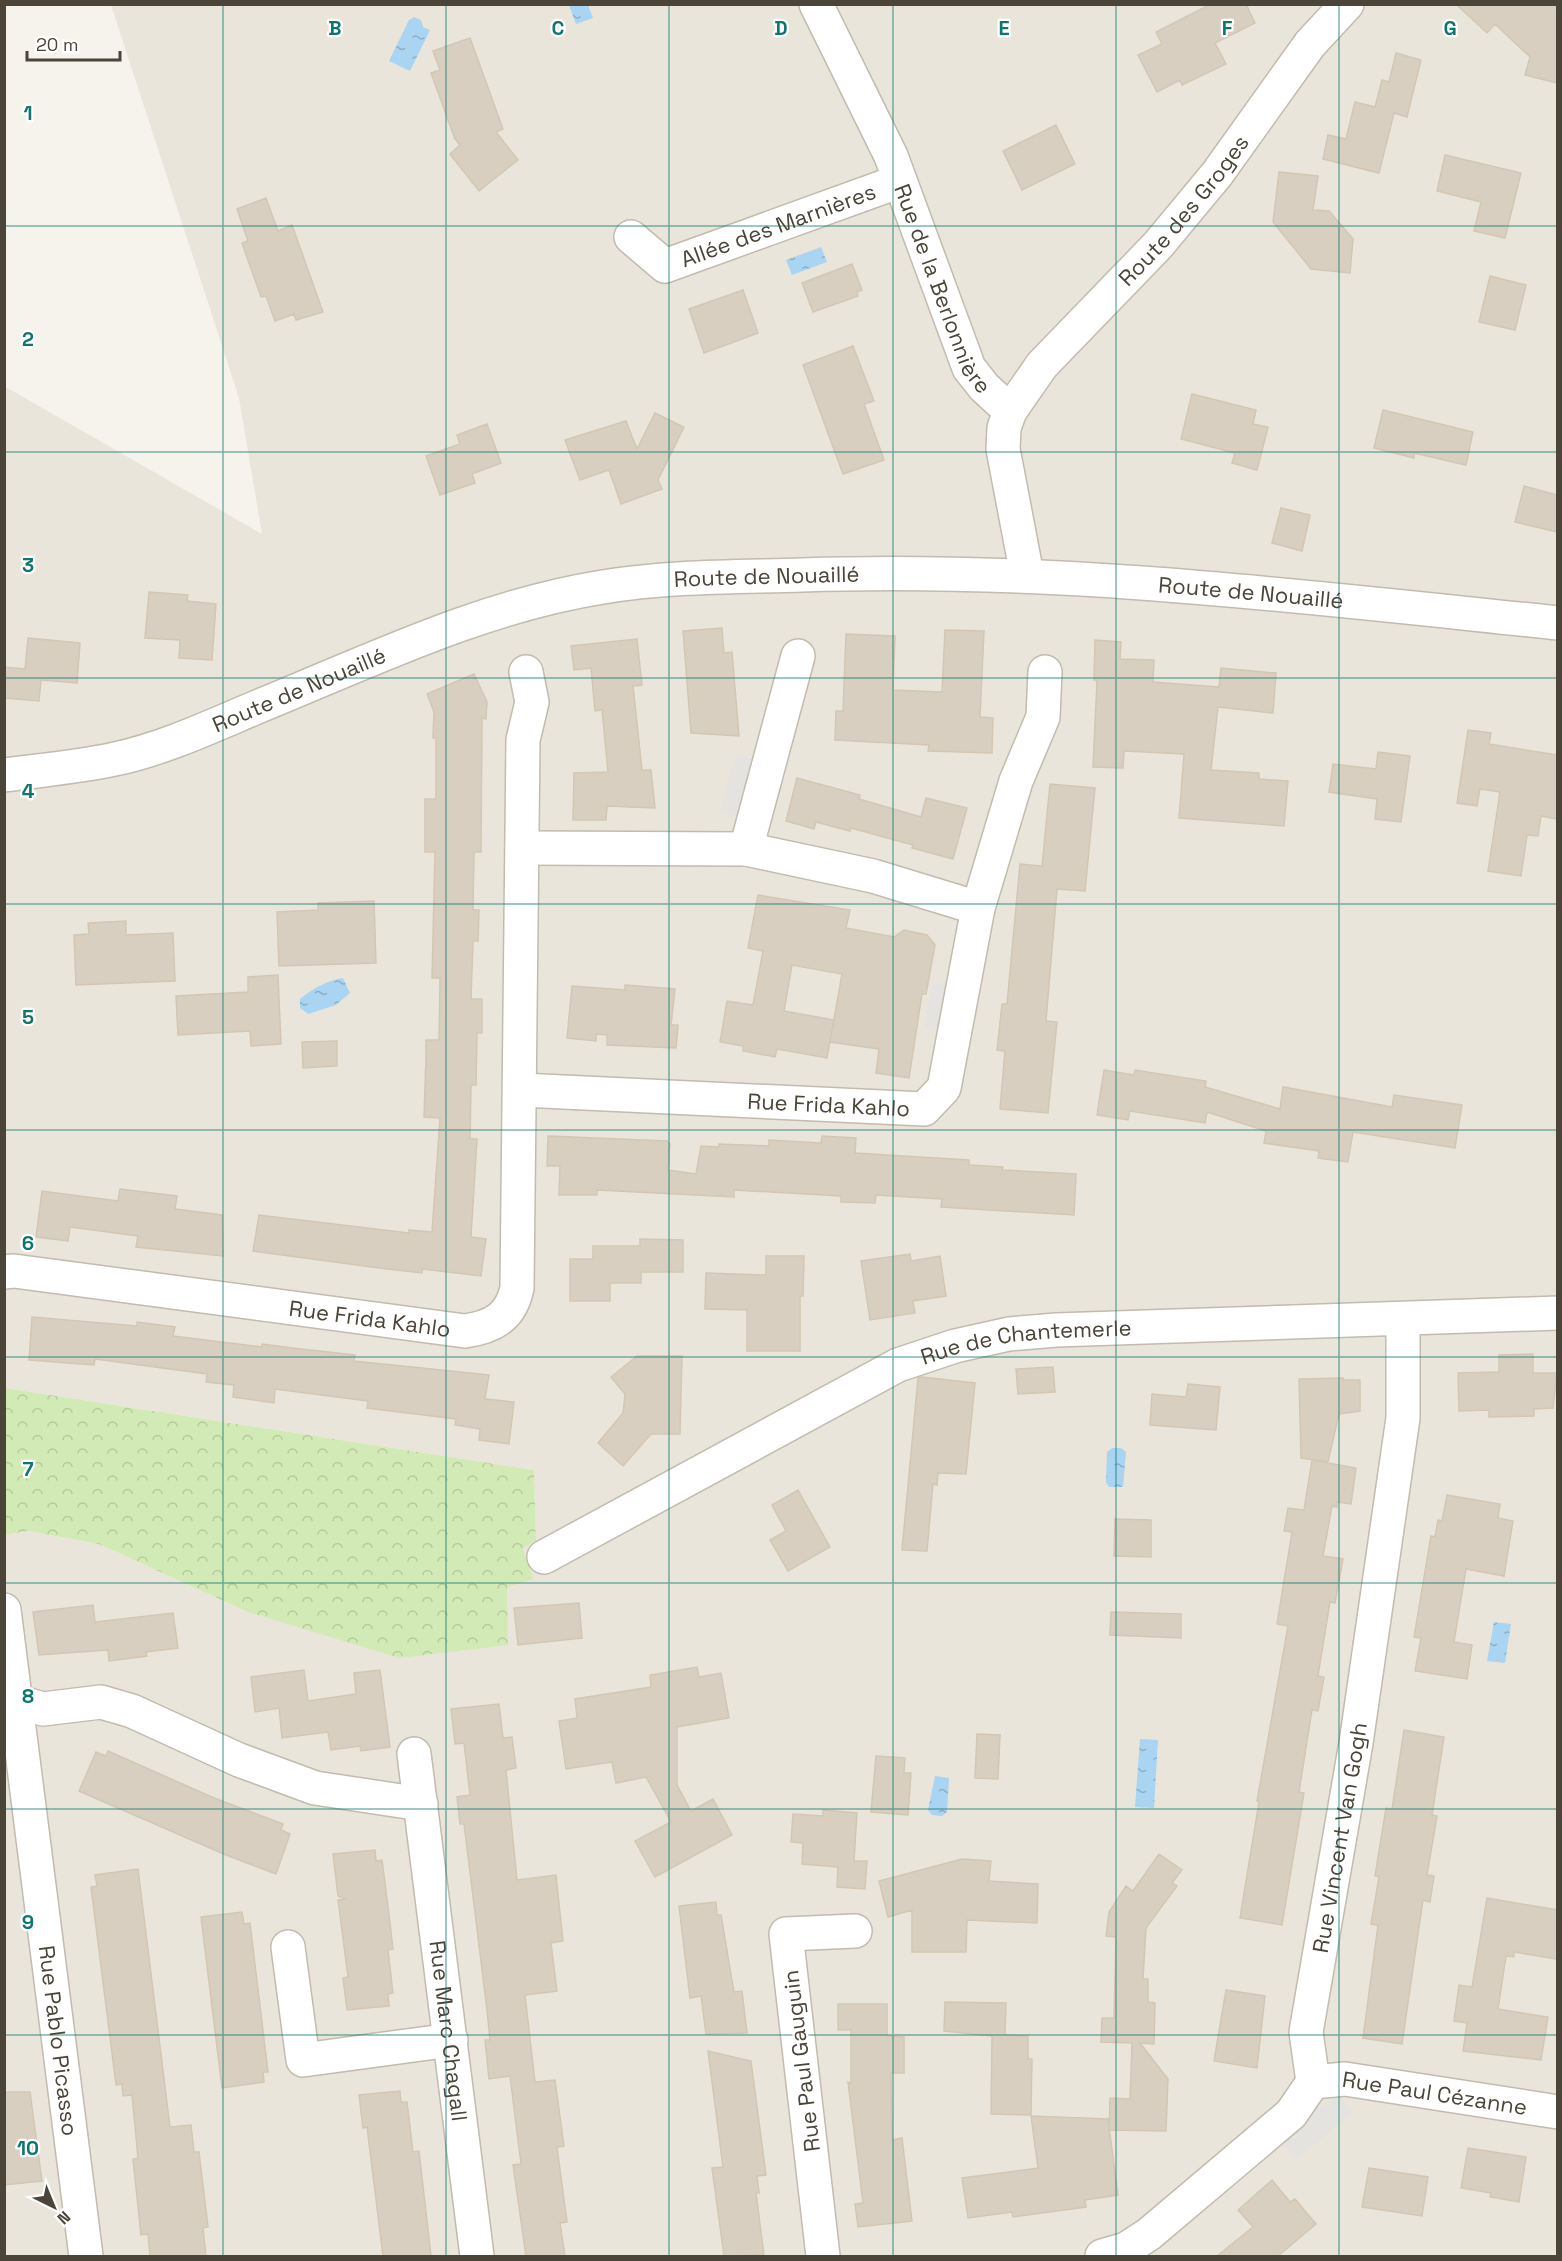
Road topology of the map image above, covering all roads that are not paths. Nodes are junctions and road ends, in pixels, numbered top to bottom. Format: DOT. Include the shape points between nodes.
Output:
graph roads {
  1 [pos="816,4"];
  2 [pos="1347,4"];
  3 [pos="900,181"];
  4 [pos="631,237"];
  5 [pos="1010,411"];
  6 [pos="1027,575"];
  7 [pos="1557,623"];
  8 [pos="798,656"];
  9 [pos="526,672"];
  10 [pos="1045,672"];
  11 [pos="4,775"];
  12 [pos="522,848"];
  13 [pos="746,849"];
  14 [pos="978,908"];
  15 [pos="521,1090"];
  16 [pos="4,1272"];
  17 [pos="1557,1313"];
  18 [pos="1403,1319"];
  19 [pos="544,1557"];
  20 [pos="4,1610"];
  21 [pos="11,1700"];
  22 [pos="414,1754"];
  23 [pos="421,1804"];
  24 [pos="855,1931"];
  25 [pos="288,1947"];
  26 [pos="451,2040"];
  27 [pos="1313,2082"];
  28 [pos="1557,2112"];
  29 [pos="86,2256"];
  30 [pos="477,2256"];
  31 [pos="823,2256"];
  32 [pos="1102,2256"];
  1 -- 3 [label="street, Rue de la Berlonnière"];
  2 -- 5 [label="street, Route des Groges" via="1310,44 1217,174 1158,245 1042,365"];
  3 -- 4 [label="street, Allée des Marnières" via="665,266"];
  3 -- 5 [label="street, Rue de la Berlonnière" via="969,368"];
  5 -- 6 [label="street, Rue de la Berlonnière" via="1003,449"];
  6 -- 7 [label="street, Route de Nouaillé" via="1229,589"];
  6 -- 11 [label="street, Route de Nouaillé" via="893,572 712,578 604,587 504,609 202,730 117,759"];
  8 -- 13 [label="street"];
  9 -- 12 [label="street, Rue Frida Kahlo" via="532,702 524,740"];
  10 -- 14 [label="street, Rue Frida Kahlo" via="1043,717 1016,781"];
  12 -- 13 [label="street"];
  12 -- 15 [label="street, Rue Frida Kahlo"];
  13 -- 14 [label="street" via="873,876"];
  14 -- 15 [label="street, Rue Frida Kahlo" via="944,1088 924,1109"];
  15 -- 16 [label="street, Rue Frida Kahlo" via="517,1288 513,1304 503,1317 486,1328 465,1331"];
  17 -- 18 [label="street, Rue de Chantemerle"];
  18 -- 19 [label="street, Rue de Chantemerle" via="1056,1330 1009,1334 955,1346 897,1365"];
  18 -- 27 [label="street, Rue Vincent Van Gogh" via="1403,1418 1356,1743 1306,2032"];
  20 -- 21 [label="street, Rue Pablo Picasso"];
  21 -- 23 [label="street" via="43,1709 101,1702 132,1711 239,1760 315,1788"];
  21 -- 29 [label="street, Rue Pablo Picasso"];
  22 -- 23 [label="street, Rue Marc Chagall"];
  23 -- 26 [label="street, Rue Marc Chagall"];
  24 -- 31 [label="street, Rue Paul Gauguin" via="786,1934"];
  25 -- 26 [label="street" via="303,2060"];
  26 -- 30 [label="street, Rue Marc Chagall"];
  27 -- 28 [label="street, Rue Paul Cézanne" via="1345,2079"];
  27 -- 32 [label="street" via="1291,2114 1149,2234"];
}
